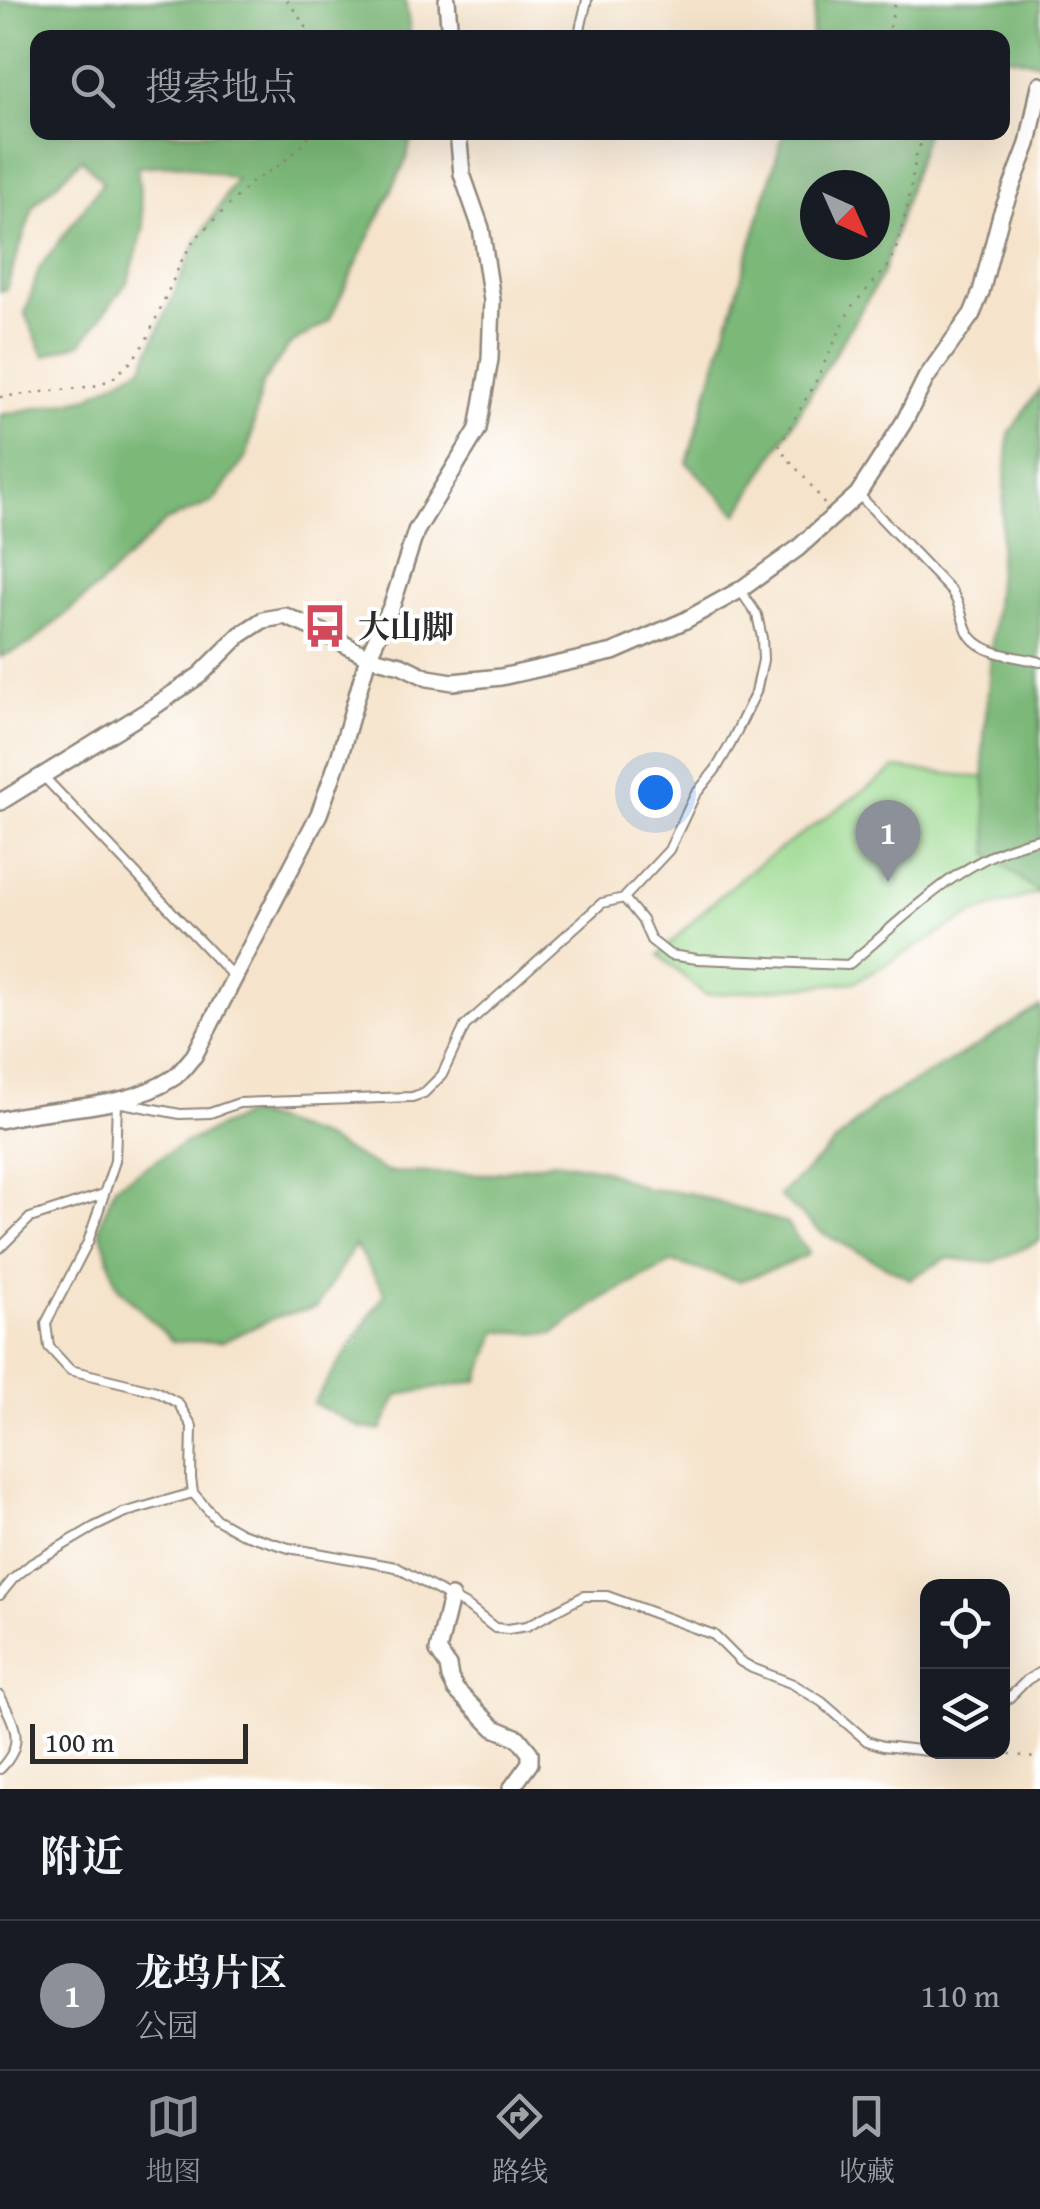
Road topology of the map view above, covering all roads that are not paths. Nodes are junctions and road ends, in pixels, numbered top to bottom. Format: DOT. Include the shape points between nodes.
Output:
graph roads {
  1 [pos="447,0"];
  2 [pos="587,0"];
  3 [pos="449,30"];
  4 [pos="580,30"];
  5 [pos="1040,85"];
  6 [pos="459,140"];
  7 [pos="858,494"];
  8 [pos="740,590"];
  9 [pos="368,657"];
  10 [pos="1040,662"];
  11 [pos="43,776"];
  12 [pos="0,802"];
  13 [pos="1040,839"];
  14 [pos="624,898"];
  15 [pos="234,977"];
  16 [pos="118,1102"];
  17 [pos="0,1120"];
  18 [pos="104,1194"];
  19 [pos="0,1248"];
  20 [pos="194,1493"];
  21 [pos="0,1595"];
  22 [pos="451,1597"];
  23 [pos="1040,1672"];
  24 [pos="0,1696"];
  25 [pos="1010,1698"];
  26 [pos="920,1750"];
  27 [pos="0,1769"];
  28 [pos="511,1789"];
  1 -- 3 [label="street"];
  2 -- 4 [label="lane"];
  5 -- 7 [label="street" via="1028,144 972,314"];
  6 -- 9 [label="street" via="492,300 478,428 416,531"];
  7 -- 8 [label="street"];
  7 -- 10 [label="lane" via="952,592 972,640"];
  8 -- 9 [label="street" via="613,652 501,677 453,682"];
  8 -- 14 [label="lane" via="757,615 762,638 756,692 669,850"];
  9 -- 11 [label="street" via="285,616 263,620 200,674"];
  9 -- 15 [label="street" via="318,814"];
  11 -- 12 [label="street"];
  11 -- 15 [label="lane"];
  13 -- 14 [label="lane" via="1002,850 962,873 848,965 670,954 651,940"];
  14 -- 16 [label="lane" via="602,903 464,1026 442,1076 424,1093 239,1103 180,1114"];
  15 -- 16 [label="street" via="194,1056 176,1077"];
  16 -- 17 [label="street"];
  16 -- 18 [label="lane" via="115,1161"];
  18 -- 19 [label="lane" via="30,1218"];
  18 -- 20 [label="lane" via="88,1242 46,1323 48,1347 70,1370 156,1391 178,1403 192,1426"];
  20 -- 21 [label="lane" via="94,1527 30,1564"];
  20 -- 22 [label="lane" via="241,1533 396,1566"];
  22 -- 26 [label="lane" via="495,1628 508,1629 584,1596 607,1596 714,1635 752,1668 811,1694 867,1741"];
  22 -- 28 [label="street" via="438,1651 456,1690 530,1752 530,1763"];
  23 -- 25 [label="lane"];
  24 -- 27 [label="lane" via="16,1740"];
}
